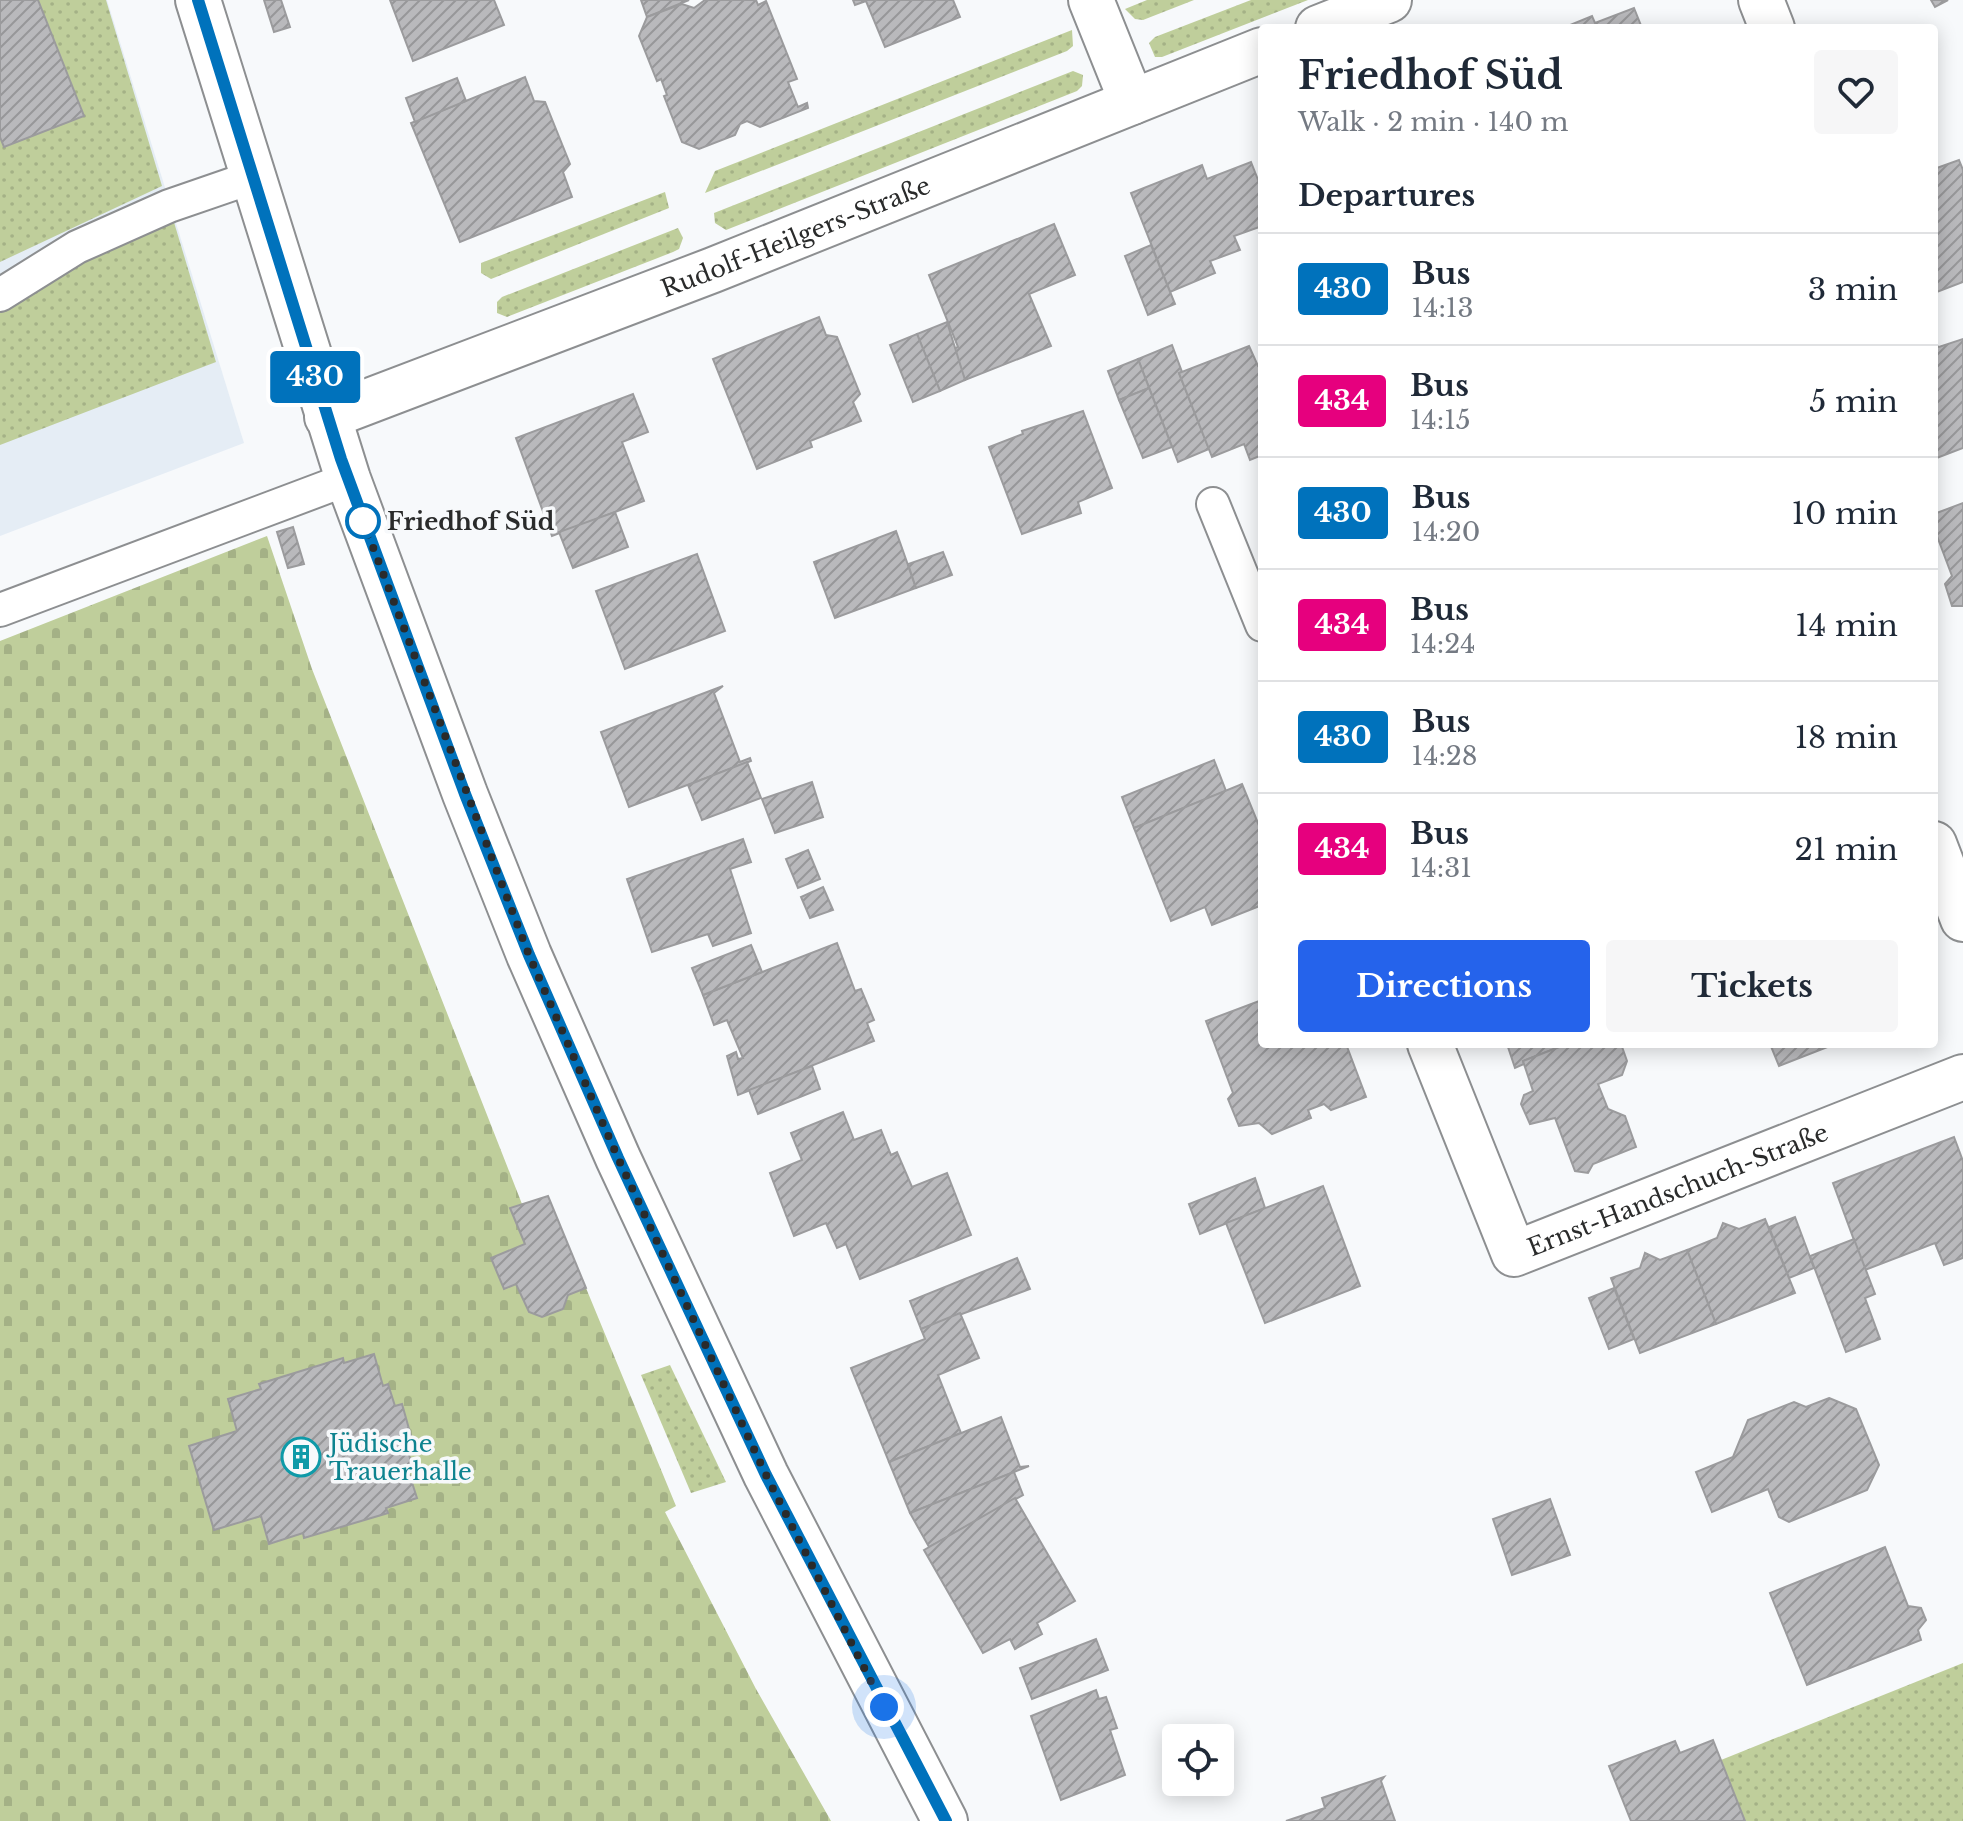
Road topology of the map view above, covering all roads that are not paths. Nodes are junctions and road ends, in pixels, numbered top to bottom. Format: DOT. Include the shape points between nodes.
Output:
graph roads {
  1 [pos="198,0"];
  2 [pos="1091,0"];
  3 [pos="1389,0"];
  4 [pos="1761,0"];
  5 [pos="1328,24"];
  6 [pos="1770,24"];
  7 [pos="1258,52"];
  8 [pos="1132,102"];
  9 [pos="253,177"];
  10 [pos="0,295"];
  11 [pos="327,417"];
  12 [pos="348,479"];
  13 [pos="1213,504"];
  14 [pos="0,610"];
  15 [pos="1258,615"];
  16 [pos="1938,854"];
  17 [pos="1963,919"];
  18 [pos="1432,1048"];
  19 [pos="1963,1077"];
  20 [pos="945,1821"];
  1 -- 9 [label="street"];
  2 -- 8 [label="street"];
  3 -- 5 [label="street"];
  4 -- 6 [label="street"];
  7 -- 8 [label="street, Rudolf-Heilgers-Straße"];
  8 -- 11 [label="street, Rudolf-Heilgers-Straße"];
  9 -- 10 [label="lane" via="169,206 77,247"];
  9 -- 11 [label="street"];
  11 -- 12 [label="street"];
  12 -- 14 [label="lane"];
  12 -- 20 [label="street" via="494,867 618,1158 766,1475"];
  13 -- 15 [label="lane"];
  16 -- 17 [label="street"];
  18 -- 19 [label="street, Ernst-Handschuch-Straße" via="1514,1254"];
}
